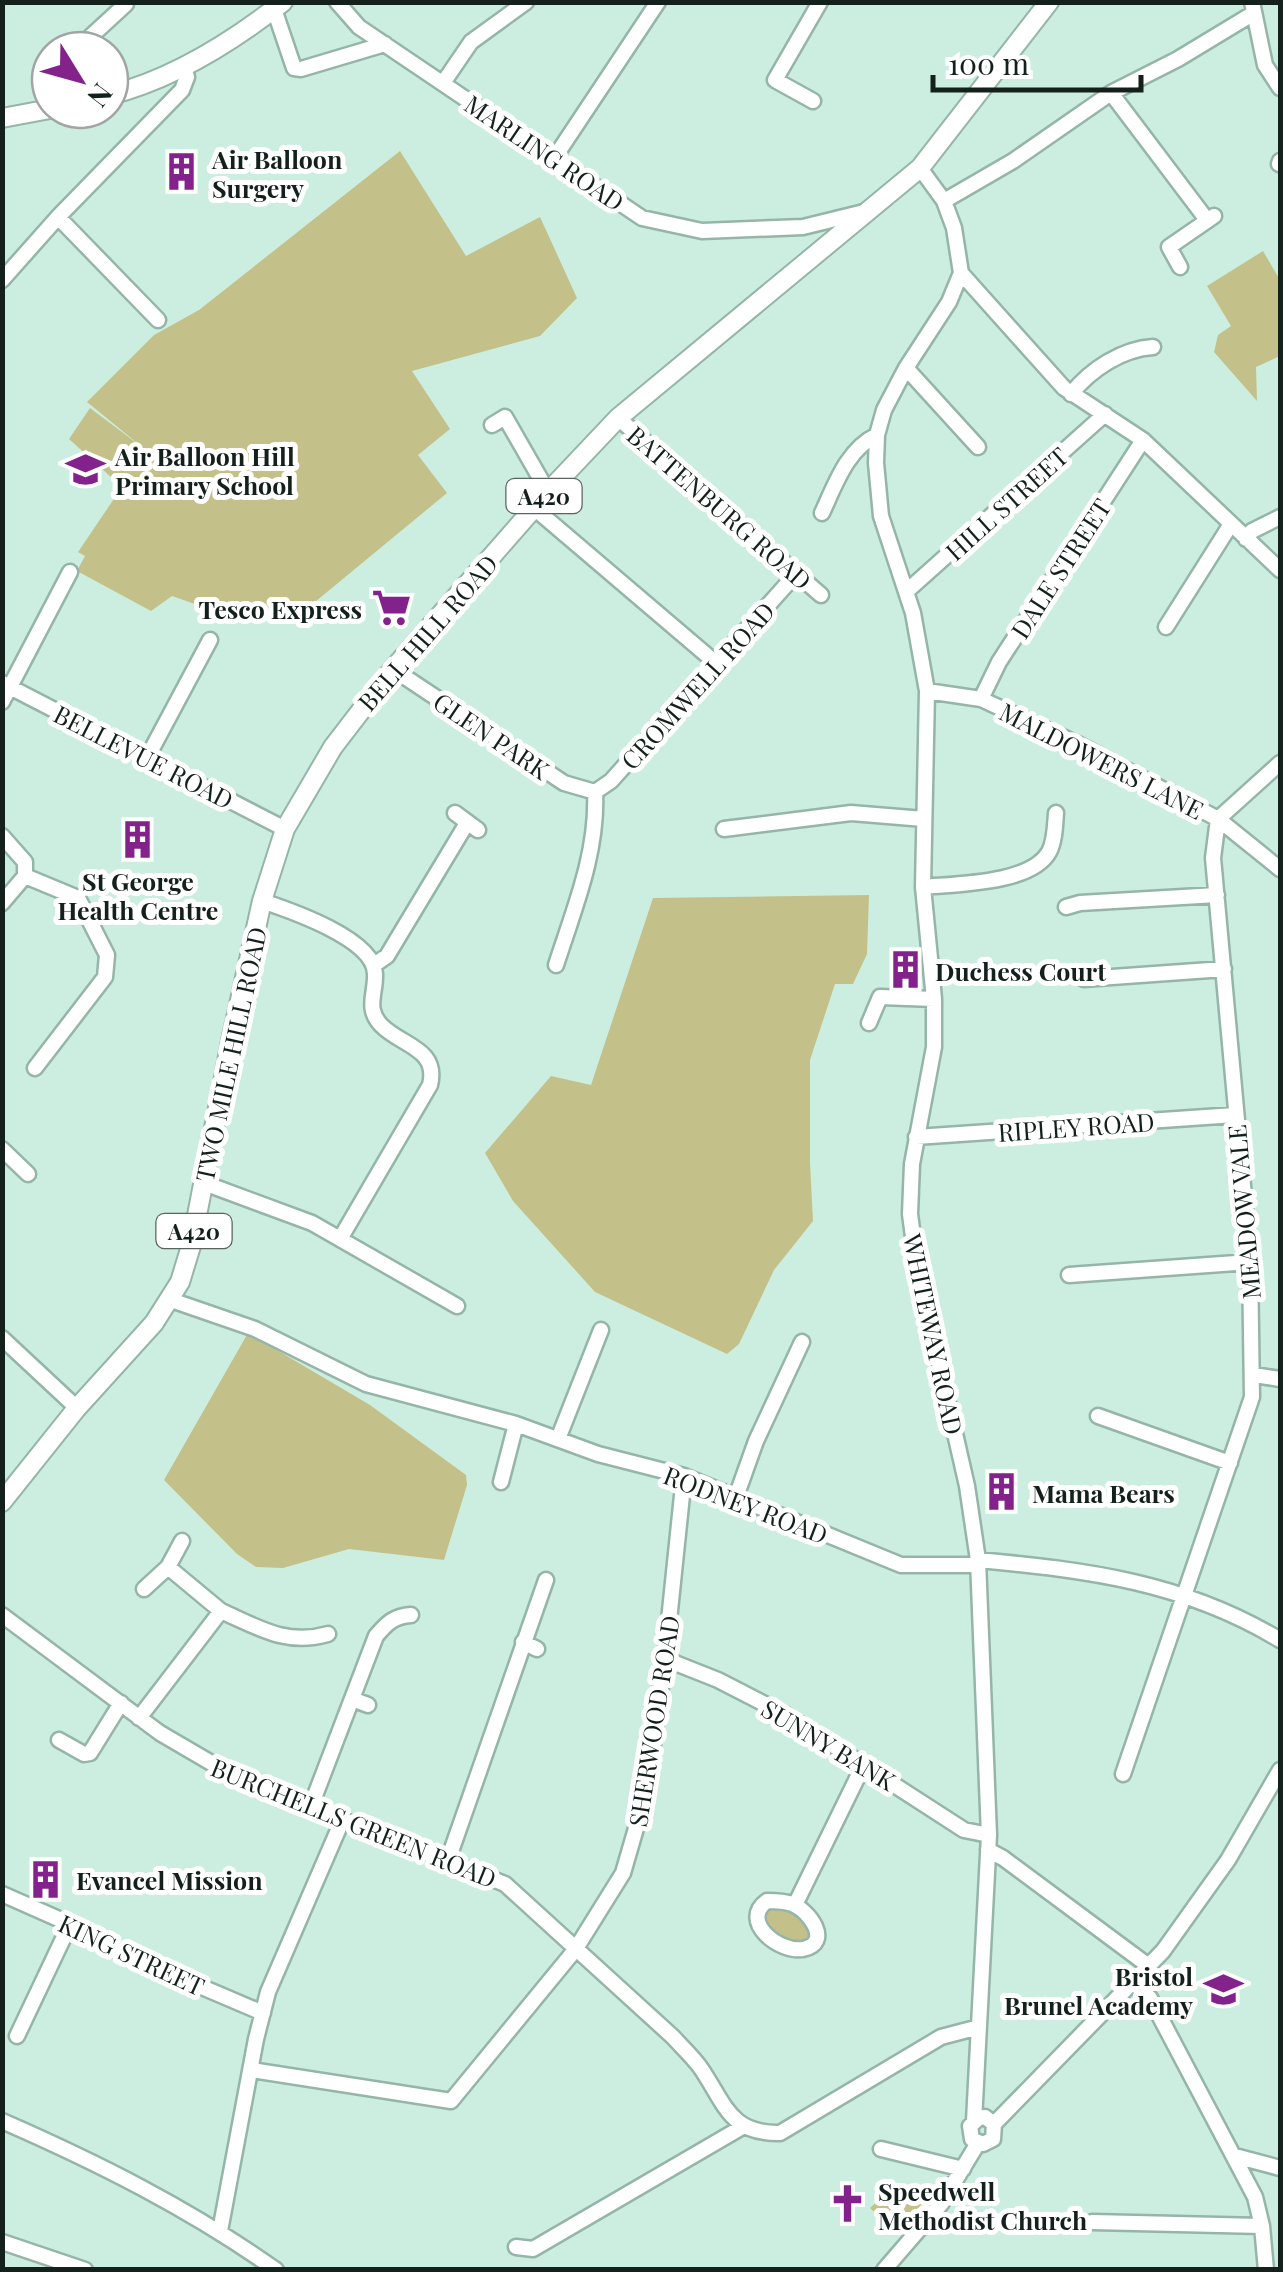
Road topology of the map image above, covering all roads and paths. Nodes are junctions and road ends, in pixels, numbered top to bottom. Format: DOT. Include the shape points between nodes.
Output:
graph roads {
  1 [pos="337,2"];
  2 [pos="526,2"];
  3 [pos="658,2"];
  4 [pos="820,2"];
  5 [pos="1049,2"];
  6 [pos="126,4"];
  7 [pos="279,6"];
  8 [pos="1253,8"];
  9 [pos="98,30"];
  10 [pos="385,44"];
  11 [pos="184,66"];
  12 [pos="444,83"];
  13 [pos="1280,88"];
  14 [pos="130,90"];
  15 [pos="1111,93"];
  16 [pos="813,102"];
  17 [pos="30,113"];
  18 [pos="2,118"];
  19 [pos="553,160"];
  20 [pos="920,168"];
  21 [pos="944,201"];
  22 [pos="871,210"];
  23 [pos="58,216"];
  24 [pos="1180,267"];
  25 [pos="961,273"];
  26 [pos="2,280"];
  27 [pos="158,320"];
  28 [pos="1153,347"];
  29 [pos="906,368"];
  30 [pos="1071,394"];
  31 [pos="1105,414"];
  32 [pos="618,418"];
  33 [pos="492,425"];
  34 [pos="877,435"];
  35 [pos="1143,440"];
  36 [pos="978,447"];
  37 [pos="548,492"];
  38 [pos="534,508"];
  39 [pos="822,513"];
  40 [pos="1280,517"];
  41 [pos="1231,524"];
  42 [pos="1246,539"];
  43 [pos="1280,570"];
  44 [pos="70,572"];
  45 [pos="796,574"];
  46 [pos="907,591"];
  47 [pos="821,595"];
  48 [pos="1166,627"];
  49 [pos="210,640"];
  50 [pos="716,663"];
  51 [pos="393,669"];
  52 [pos="6,685"];
  53 [pos="927,691"];
  54 [pos="982,699"];
  55 [pos="2,702"];
  56 [pos="147,758"];
  57 [pos="1280,763"];
  58 [pos="595,792"];
  59 [pos="1056,813"];
  60 [pos="1218,819"];
  61 [pos="924,820"];
  62 [pos="467,822"];
  63 [pos="285,829"];
  64 [pos="724,829"];
  65 [pos="2,836"];
  66 [pos="1280,870"];
  67 [pos="25,876"];
  68 [pos="923,887"];
  69 [pos="1218,895"];
  70 [pos="262,901"];
  71 [pos="2,904"];
  72 [pos="1066,907"];
  73 [pos="374,965"];
  74 [pos="556,965"];
  75 [pos="1224,968"];
  76 [pos="1084,979"];
  77 [pos="934,999"];
  78 [pos="869,1023"];
  79 [pos="35,1068"];
  80 [pos="1235,1115"];
  81 [pos="916,1136"];
  82 [pos="2,1150"];
  83 [pos="28,1174"];
  84 [pos="204,1183"];
  85 [pos="340,1239"];
  86 [pos="1250,1262"];
  87 [pos="1069,1275"];
  88 [pos="171,1300"];
  89 [pos="456,1306"];
  90 [pos="600,1330"];
  91 [pos="2,1338"];
  92 [pos="802,1342"];
  93 [pos="1254,1375"];
  94 [pos="1280,1379"];
  95 [pos="77,1408"];
  96 [pos="1098,1416"];
  97 [pos="516,1424"];
  98 [pos="558,1440"];
  99 [pos="1230,1463"];
  100 [pos="684,1476"];
  101 [pos="501,1482"];
  102 [pos="736,1496"];
  103 [pos="2,1502"];
  104 [pos="182,1541"];
  105 [pos="978,1562"];
  106 [pos="168,1567"];
  107 [pos="546,1580"];
  108 [pos="144,1590"];
  109 [pos="1184,1595"];
  110 [pos="222,1612"];
  111 [pos="2,1615"];
  112 [pos="411,1615"];
  113 [pos="328,1634"];
  114 [pos="1280,1640"];
  115 [pos="666,1659"];
  116 [pos="352,1699"];
  117 [pos="120,1703"];
  118 [pos="368,1705"];
  119 [pos="139,1718"];
  120 [pos="59,1740"];
  121 [pos="864,1764"];
  122 [pos="1280,1770"];
  123 [pos="1123,1774"];
  124 [pos="311,1806"];
  125 [pos="342,1821"];
  126 [pos="988,1843"];
  127 [pos="447,1863"];
  128 [pos="2,1894"];
  129 [pos="795,1905"];
  130 [pos="70,1924"];
  131 [pos="575,1950"];
  132 [pos="1163,1951"];
  133 [pos="1150,1967"];
  134 [pos="1140,1990"];
  135 [pos="263,2013"];
  136 [pos="979,2027"];
  137 [pos="17,2036"];
  138 [pos="1065,2054"];
  139 [pos="252,2070"];
  140 [pos="2,2121"];
  141 [pos="974,2121"];
  142 [pos="994,2124"];
  143 [pos="744,2126"];
  144 [pos="978,2143"];
  145 [pos="881,2149"];
  146 [pos="1236,2156"];
  147 [pos="1280,2168"];
  148 [pos="963,2170"];
  149 [pos="1092,2222"];
  150 [pos="1262,2226"];
  151 [pos="220,2230"];
  152 [pos="2,2242"];
  153 [pos="516,2248"];
  154 [pos="85,2270"];
  155 [pos="276,2270"];
  156 [pos="884,2270"];
  157 [pos="1266,2270"];
  1 -- 10 [label="street, MARLING ROAD"];
  2 -- 12 [label="street" via="471,42"];
  3 -- 19 [label="street"];
  4 -- 16 [label="street" via="772,72 774,80"];
  5 -- 20 [label="main road, A420"];
  6 -- 9 [label="street"];
  7 -- 10 [label="street" via="294,68"];
  7 -- 11 [label="main road"];
  8 -- 13 [label="street" via="1265,65"];
  8 -- 15 [label="street"];
  10 -- 12 [label="street, MARLING ROAD"];
  11 -- 14 [label="main road"];
  11 -- 23 [label="street" via="182,90"];
  12 -- 19 [label="street, MARLING ROAD"];
  15 -- 21 [label="street"];
  15 -- 24 [label="street" via="1211,218 1169,247"];
  17 -- 18 [label="main road"];
  19 -- 22 [label="street, MARLING ROAD" via="642,218 702,231 803,227"];
  20 -- 21 [label="street"];
  20 -- 22 [label="main road, BELL HILL ROAD / A420"];
  21 -- 25 [label="street"];
  22 -- 32 [label="main road, BELL HILL ROAD / A420"];
  23 -- 26 [label="street"];
  23 -- 27 [label="street"];
  25 -- 29 [label="street, WHITEWAY ROAD"];
  25 -- 30 [label="street"];
  28 -- 30 [label="street" via="1126,352"];
  29 -- 34 [label="street, WHITEWAY ROAD"];
  29 -- 36 [label="street"];
  30 -- 31 [label="street"];
  31 -- 35 [label="street"];
  31 -- 46 [label="street, HILL STREET"];
  32 -- 37 [label="main road, BELL HILL ROAD / A420"];
  32 -- 45 [label="street, BATTENBURG ROAD"];
  33 -- 37 [label="street" via="504,416"];
  34 -- 39 [label="street, WHITEWAY ROAD" via="845,465"];
  34 -- 46 [label="street, WHITEWAY ROAD" via="876,490"];
  35 -- 41 [label="street"];
  35 -- 54 [label="street, DALE STREET" via="999,662"];
  37 -- 38 [label="main road, BELL HILL ROAD / A420"];
  38 -- 50 [label="street"];
  38 -- 51 [label="main road, BELL HILL ROAD / A420"];
  40 -- 42 [label="street"];
  41 -- 42 [label="street"];
  41 -- 48 [label="street"];
  42 -- 43 [label="street"];
  44 -- 52 [label="street"];
  45 -- 47 [label="street, BATTENBURG ROAD"];
  45 -- 50 [label="street, CROMWELL ROAD"];
  46 -- 53 [label="street, WHITEWAY ROAD"];
  49 -- 56 [label="street"];
  50 -- 58 [label="street, CROMWELL ROAD"];
  51 -- 58 [label="street, GLEN PARK" via="564,783"];
  51 -- 63 [label="main road, BELL HILL ROAD / A420" via="333,747"];
  52 -- 55 [label="street"];
  52 -- 56 [label="street, BELLEVUE ROAD"];
  53 -- 54 [label="street, MALDOWERS LANE"];
  53 -- 61 [label="street, WHITEWAY ROAD"];
  54 -- 60 [label="street, MALDOWERS LANE"];
  56 -- 63 [label="street, BELLEVUE ROAD"];
  57 -- 60 [label="street"];
  58 -- 74 [label="street" via="585,878"];
  59 -- 68 [label="street" via="1050,850 1031,866 1002,879"];
  60 -- 66 [label="street, MALDOWERS LANE"];
  60 -- 69 [label="street, MEADOW VALE"];
  61 -- 64 [label="street" via="850,814"];
  61 -- 68 [label="street, WHITEWAY ROAD"];
  62 -- 73 [label="street" via="388,956"];
  63 -- 70 [label="main road, BELL HILL ROAD / A420"];
  65 -- 67 [label="street" via="26,862"];
  67 -- 71 [label="street"];
  67 -- 79 [label="street" via="78,898 107,955 105,977"];
  68 -- 77 [label="street, WHITEWAY ROAD"];
  69 -- 72 [label="street"];
  69 -- 75 [label="street, MEADOW VALE"];
  70 -- 73 [label="street" via="340,934"];
  70 -- 84 [label="main road, TWO MILE HILL ROAD / A420"];
  73 -- 85 [label="street" via="374,1015 422,1052 432,1076"];
  75 -- 76 [label="street"];
  75 -- 80 [label="street, MEADOW VALE"];
  77 -- 78 [label="street" via="880,997"];
  77 -- 81 [label="street, WHITEWAY ROAD" via="934,1047"];
  80 -- 81 [label="street, RIPLEY ROAD"];
  80 -- 86 [label="street, MEADOW VALE"];
  81 -- 105 [label="street, WHITEWAY ROAD" via="909,1190 913,1243"];
  82 -- 83 [label="street"];
  84 -- 85 [label="street"];
  84 -- 88 [label="main road, TWO MILE HILL ROAD / A420"];
  85 -- 89 [label="street"];
  86 -- 87 [label="street"];
  86 -- 93 [label="street, MEADOW VALE"];
  88 -- 95 [label="main road, TWO MILE HILL ROAD / A420"];
  88 -- 97 [label="street, RODNEY ROAD" via="266,1334 366,1384"];
  90 -- 98 [label="street"];
  91 -- 95 [label="street"];
  92 -- 102 [label="street"];
  93 -- 94 [label="street"];
  93 -- 99 [label="street, MEADOW VALE"];
  95 -- 103 [label="main road, TWO MILE HILL ROAD / A420"];
  96 -- 99 [label="street"];
  97 -- 98 [label="street, RODNEY ROAD"];
  97 -- 101 [label="street"];
  98 -- 100 [label="street, RODNEY ROAD"];
  99 -- 109 [label="street, MEADOW VALE"];
  100 -- 102 [label="street, RODNEY ROAD"];
  100 -- 115 [label="street, SHERWOOD ROAD"];
  102 -- 105 [label="street, RODNEY ROAD" via="902,1565"];
  104 -- 106 [label="street"];
  105 -- 109 [label="street, RODNEY ROAD" via="1089,1570"];
  105 -- 126 [label="street, WHITEWAY ROAD"];
  106 -- 108 [label="street"];
  106 -- 110 [label="street"];
  107 -- 127 [label="street" via="530,1646"];
  109 -- 114 [label="street, RODNEY ROAD"];
  109 -- 123 [label="street, MEADOW VALE"];
  110 -- 113 [label="street" via="286,1638"];
  110 -- 119 [label="street"];
  111 -- 117 [label="street, BURCHELLS GREEN ROAD"];
  112 -- 116 [label="street" via="388,1622 376,1636"];
  115 -- 121 [label="street, SUNNY BANK" via="786,1716"];
  115 -- 131 [label="street, SHERWOOD ROAD" via="636,1834 623,1873"];
  116 -- 118 [label="street"];
  116 -- 124 [label="street"];
  117 -- 119 [label="street, BURCHELLS GREEN ROAD"];
  117 -- 120 [label="street" via="90,1753"];
  119 -- 124 [label="street, BURCHELLS GREEN ROAD" via="237,1778"];
  121 -- 126 [label="street, SUNNY BANK"];
  121 -- 129 [label="street"];
  122 -- 132 [label="street" via="1228,1860"];
  124 -- 125 [label="street, BURCHELLS GREEN ROAD"];
  125 -- 127 [label="street, BURCHELLS GREEN ROAD"];
  125 -- 135 [label="street"];
  126 -- 133 [label="street, SUNNY BANK"];
  126 -- 136 [label="street, WHITEWAY ROAD"];
  127 -- 131 [label="street, BURCHELLS GREEN ROAD" via="505,1884"];
  128 -- 130 [label="street, KING STREET"];
  130 -- 135 [label="street, KING STREET" via="84,1936"];
  130 -- 137 [label="street"];
  131 -- 139 [label="street, SHERWOOD ROAD" via="451,2100"];
  131 -- 143 [label="street, BURCHELLS GREEN ROAD" via="673,2037 732,2119"];
  132 -- 133 [label="street"];
  132 -- 134 [label="street"];
  133 -- 138 [label="street"];
  134 -- 138 [label="street"];
  134 -- 146 [label="street"];
  135 -- 139 [label="street"];
  136 -- 141 [label="street, WHITEWAY ROAD"];
  136 -- 143 [label="street" via="941,2037 780,2133 757,2134"];
  138 -- 142 [label="street"];
  139 -- 151 [label="street"];
  140 -- 151 [label="street"];
  141 -- 142 [label="street" via="984,2117"];
  141 -- 144 [label="street" via="970,2133"];
  142 -- 144 [label="street" via="993,2139"];
  143 -- 153 [label="street" via="533,2249"];
  144 -- 148 [label="street"];
  145 -- 148 [label="street"];
  146 -- 147 [label="street"];
  146 -- 150 [label="street"];
  148 -- 156 [label="street"];
  149 -- 150 [label="street"];
  150 -- 157 [label="street"];
  151 -- 155 [label="street"];
  152 -- 154 [label="street"];
}
